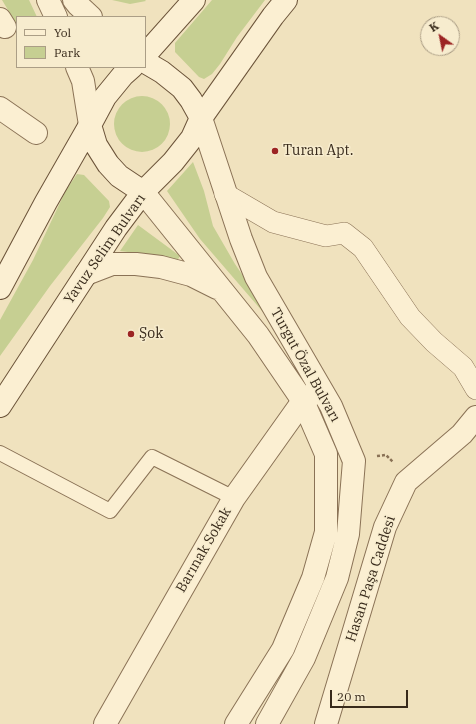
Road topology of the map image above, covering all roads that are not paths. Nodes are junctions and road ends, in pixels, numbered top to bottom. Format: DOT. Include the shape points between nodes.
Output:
graph roads {
  1 [pos="48,0"];
  2 [pos="74,0"];
  3 [pos="194,0"];
  4 [pos="286,0"];
  5 [pos="56,16"];
  6 [pos="91,16"];
  7 [pos="146,54"];
  8 [pos="146,63"];
  9 [pos="77,68"];
  10 [pos="131,68"];
  11 [pos="0,108"];
  12 [pos="201,118"];
  13 [pos="90,125"];
  14 [pos="36,133"];
  15 [pos="143,192"];
  16 [pos="225,194"];
  17 [pos="86,274"];
  18 [pos="0,288"];
  19 [pos="224,292"];
  20 [pos="320,388"];
  21 [pos="476,389"];
  22 [pos="303,401"];
  23 [pos="0,406"];
  24 [pos="476,417"];
  25 [pos="0,453"];
  26 [pos="234,498"];
  27 [pos="105,724"];
  28 [pos="236,724"];
  29 [pos="267,724"];
  30 [pos="326,724"];
  1 -- 5 [label="street"];
  2 -- 6 [label="street"];
  3 -- 7 [label="street"];
  4 -- 12 [label="street, Yavuz Selim Bulvarı"];
  8 -- 12 [label="street, Turgut Özal Bulvarı" via="182,88"];
  9 -- 13 [label="street, Turgut Özal Bulvarı"];
  10 -- 13 [label="street" via="105,97"];
  11 -- 14 [label="street"];
  12 -- 15 [label="street, Yavuz Selim Bulvarı" via="192,138 173,162"];
  12 -- 16 [label="street, Turgut Özal Bulvarı"];
  13 -- 15 [label="street, Turgut Özal Bulvarı" via="96,145 108,164 119,176"];
  13 -- 18 [label="street"];
  15 -- 17 [label="street, Yavuz Selim Bulvarı"];
  15 -- 19 [label="street, Turgut Özal Bulvarı"];
  16 -- 20 [label="street, Turgut Özal Bulvarı" via="256,277"];
  16 -- 21 [label="street" via="273,222 326,236 344,234 363,248 410,317 463,367"];
  17 -- 19 [label="street" via="112,264 161,267 191,275"];
  17 -- 23 [label="street, Yavuz Selim Bulvarı"];
  19 -- 22 [label="street, Turgut Özal Bulvarı" via="258,335"];
  20 -- 22 [label="street, Barınak Sokak"];
  20 -- 29 [label="street, Turgut Özal Bulvarı" via="331,406 354,461 348,534 337,578 304,658"];
  22 -- 26 [label="street, Barınak Sokak"];
  22 -- 28 [label="street, Turgut Özal Bulvarı" via="326,454 326,532 313,578 283,649"];
  24 -- 30 [label="street, Hasan Paşa Caddesi" via="462,434 406,482 385,527"];
  25 -- 26 [label="lane" via="110,511 152,457"];
  26 -- 27 [label="street, Barınak Sokak"];
}
